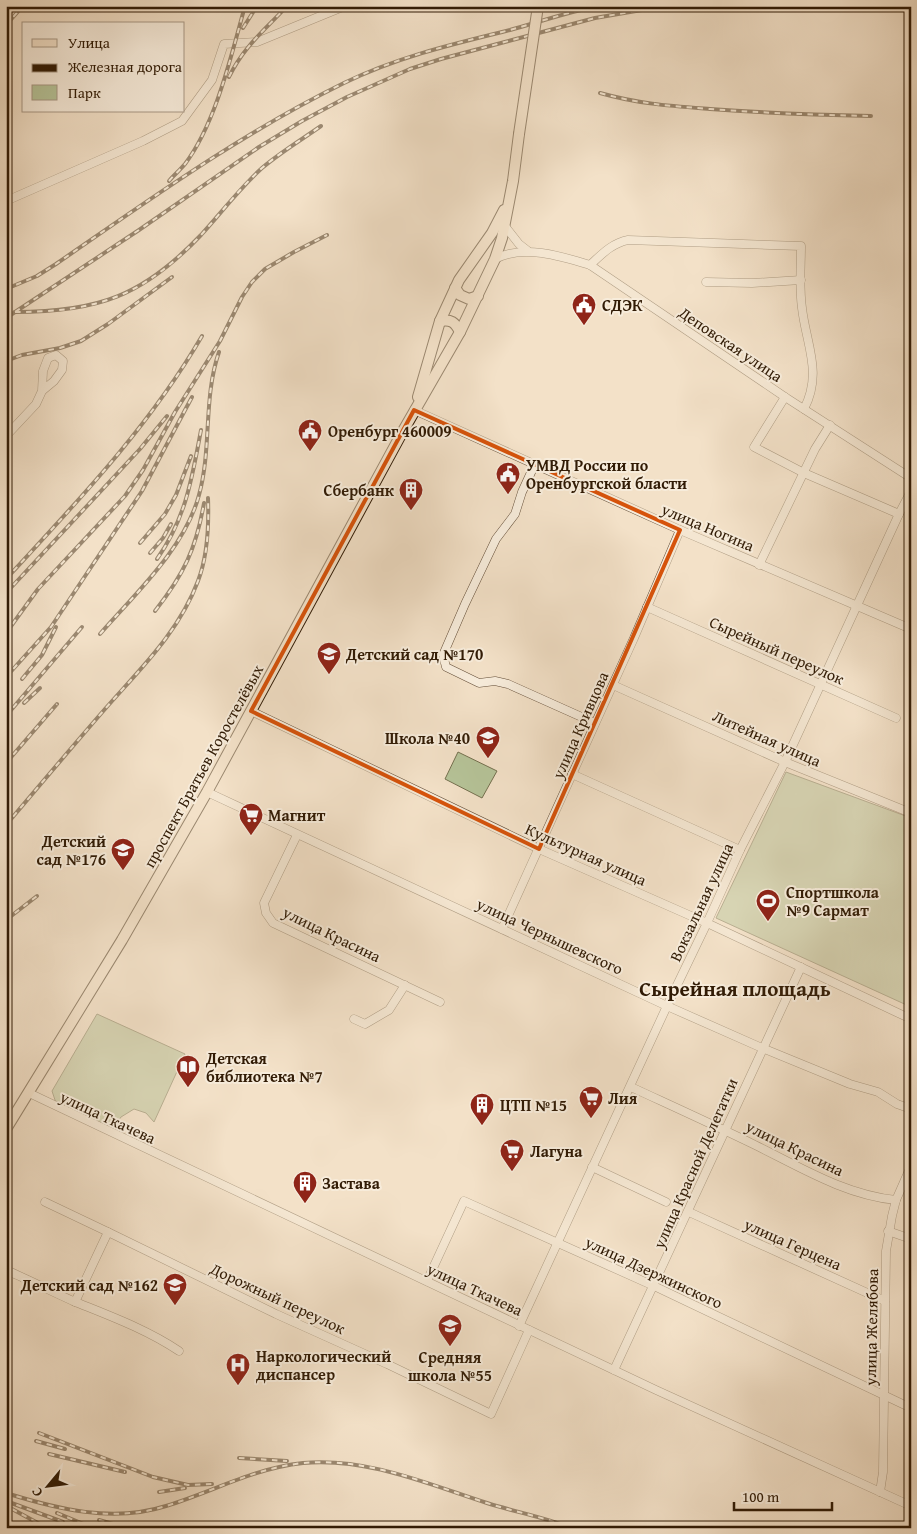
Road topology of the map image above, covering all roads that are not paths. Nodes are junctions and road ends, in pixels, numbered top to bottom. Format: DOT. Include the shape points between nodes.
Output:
graph roads {
  1 [pos="345,6"];
  2 [pos="538,6"];
  3 [pos="6,201"];
  4 [pos="508,202"];
  5 [pos="504,226"];
  6 [pos="528,252"];
  7 [pos="495,259"];
  8 [pos="590,265"];
  9 [pos="801,280"];
  10 [pos="706,282"];
  11 [pos="456,288"];
  12 [pos="478,296"];
  13 [pos="440,321"];
  14 [pos="460,332"];
  15 [pos="42,391"];
  16 [pos="786,397"];
  17 [pos="804,409"];
  18 [pos="414,410"];
  19 [pos="830,425"];
  20 [pos="6,436"];
  21 [pos="534,466"];
  22 [pos="804,473"];
  23 [pos="911,478"];
  24 [pos="911,491"];
  25 [pos="899,514"];
  26 [pos="680,530"];
  27 [pos="759,565"];
  28 [pos="647,607"];
  29 [pos="856,607"];
  30 [pos="911,629"];
  31 [pos="820,684"];
  32 [pos="613,685"];
  33 [pos="251,711"];
  34 [pos="896,718"];
  35 [pos="595,723"];
  36 [pos="785,762"];
  37 [pos="572,774"];
  38 [pos="207,792"];
  39 [pos="911,813"];
  40 [pos="298,835"];
  41 [pos="539,849"];
  42 [pos="740,850"];
  43 [pos="708,923"];
  44 [pos="502,929"];
  45 [pos="801,967"];
  46 [pos="406,985"];
  47 [pos="440,1002"];
  48 [pos="668,1006"];
  49 [pos="354,1019"];
  50 [pos="911,1019"];
  51 [pos="762,1048"];
  52 [pos="630,1087"];
  53 [pos="29,1093"];
  54 [pos="911,1109"];
  55 [pos="7,1128"];
  56 [pos="725,1130"];
  57 [pos="592,1167"];
  58 [pos="910,1171"];
  59 [pos="896,1200"];
  60 [pos="45,1202"];
  61 [pos="666,1202"];
  62 [pos="689,1212"];
  63 [pos="888,1231"];
  64 [pos="108,1232"];
  65 [pos="911,1239"];
  66 [pos="557,1243"];
  67 [pos="6,1270"];
  68 [pos="427,1281"];
  69 [pos="654,1286"];
  70 [pos="885,1301"];
  71 [pos="75,1302"];
  72 [pos="519,1326"];
  73 [pos="529,1330"];
  74 [pos="179,1351"];
  75 [pos="614,1370"];
  76 [pos="884,1395"];
  77 [pos="911,1408"];
  78 [pos="880,1492"];
  79 [pos="911,1506"];
  1 -- 3 [label="street" via="257,42 224,44 212,80 182,121 143,142"];
  2 -- 4 [label="main road, проспект Братьев Коростелёвых, bridge"];
  4 -- 5 [label="main road, проспект Братьев Коростелёвых"];
  4 -- 11 [label="main road, проспект Братьев Коростелёвых"];
  5 -- 6 [label="street"];
  5 -- 7 [label="main road, проспект Братьев Коростелёвых"];
  6 -- 7 [label="street, Деповская улица" via="512,252"];
  6 -- 8 [label="street, Деповская улица"];
  7 -- 12 [label="main road, проспект Братьев Коростелёвых"];
  8 -- 9 [label="street" via="620,241 628,240 801,246"];
  8 -- 16 [label="street, Деповская улица"];
  9 -- 10 [label="street"];
  9 -- 17 [label="street" via="814,385"];
  11 -- 12 [label="main road" via="468,299"];
  11 -- 13 [label="main road, проспект Братьев Коростелёвых"];
  12 -- 14 [label="main road, проспект Братьев Коростелёвых"];
  13 -- 14 [label="main road" via="448,319"];
  13 -- 18 [label="main road, проспект Братьев Коростелёвых"];
  14 -- 18 [label="main road, проспект Братьев Коростелёвых"];
  15 -- 20 [label="street" via="36,404"];
  16 -- 17 [label="street, Деповская улица"];
  16 -- 22 [label="street" via="754,447"];
  17 -- 19 [label="street, Деповская улица"];
  18 -- 21 [label="street, улица Ногина"];
  18 -- 33 [label="main road, проспект Братьев Коростелёвых"];
  19 -- 22 [label="street"];
  19 -- 23 [label="street, Деповская улица"];
  21 -- 26 [label="street, улица Ногина"];
  21 -- 35 [label="street" via="515,514 496,540 465,604 443,655 446,668 479,683 495,681 508,684"];
  22 -- 25 [label="street"];
  22 -- 27 [label="street"];
  24 -- 25 [label="street, Вокзальная улица"];
  25 -- 29 [label="street, Вокзальная улица"];
  26 -- 27 [label="street, улица Ногина"];
  26 -- 28 [label="street, улица Кривцова"];
  27 -- 29 [label="street, улица Ногина"];
  28 -- 31 [label="street, Сырейный переулок"];
  28 -- 32 [label="street, улица Кривцова"];
  29 -- 30 [label="street, улица Ногина"];
  29 -- 31 [label="street, Вокзальная улица"];
  31 -- 34 [label="street, Сырейный переулок"];
  31 -- 36 [label="street, Вокзальная улица"];
  32 -- 35 [label="street, улица Кривцова"];
  32 -- 36 [label="street, Литейная улица"];
  33 -- 38 [label="main road, проспект Братьев Коростелёвых"];
  33 -- 41 [label="street, Культурная улица"];
  35 -- 37 [label="street, улица Кривцова"];
  36 -- 39 [label="street, Литейная улица"];
  36 -- 42 [label="street, Вокзальная улица"];
  37 -- 41 [label="street, улица Кривцова"];
  37 -- 42 [label="street"];
  38 -- 40 [label="street, улица Чернышевского"];
  38 -- 53 [label="main road, проспект Братьев Коростелёвых"];
  40 -- 44 [label="street, улица Чернышевского"];
  40 -- 46 [label="street, улица Красина" via="264,903 266,913 273,922"];
  41 -- 43 [label="street, Культурная улица"];
  41 -- 44 [label="street, улица Кривцова"];
  42 -- 43 [label="street, Вокзальная улица"];
  43 -- 45 [label="street, Культурная улица"];
  43 -- 48 [label="street, Вокзальная улица"];
  44 -- 48 [label="street, улица Чернышевского"];
  45 -- 50 [label="street, Культурная улица"];
  45 -- 51 [label="street, улица Красной Делегатки"];
  46 -- 47 [label="street, улица Красина"];
  46 -- 49 [label="street" via="390,1010 365,1024"];
  48 -- 51 [label="street, улица Чернышевского"];
  48 -- 52 [label="street, Вокзальная улица"];
  51 -- 54 [label="street, улица Чернышевского" via="878,1092"];
  51 -- 56 [label="street, улица Красной Делегатки"];
  52 -- 56 [label="street, улица Красина"];
  52 -- 57 [label="street, Вокзальная улица"];
  53 -- 55 [label="main road, проспект Братьев Коростелёвых"];
  53 -- 68 [label="street, улица Ткачева"];
  56 -- 59 [label="street, улица Красина" via="834,1183 863,1194"];
  56 -- 62 [label="street, улица Красной Делегатки"];
  57 -- 61 [label="street"];
  57 -- 66 [label="street, Вокзальная улица"];
  58 -- 59 [label="street, улица Желябова"];
  59 -- 63 [label="street, улица Желябова"];
  60 -- 64 [label="street, Дорожный переулок"];
  62 -- 69 [label="street, улица Красной Делегатки"];
  62 -- 70 [label="street, улица Герцена"];
  63 -- 65 [label="street"];
  63 -- 70 [label="street, улица Желябова"];
  64 -- 71 [label="street"];
  64 -- 73 [label="street, Дорожный переулок" via="491,1414"];
  66 -- 68 [label="street, улица Дзержинского" via="464,1201"];
  66 -- 69 [label="street, улица Дзержинского"];
  66 -- 72 [label="street, Вокзальная улица"];
  67 -- 71 [label="street"];
  68 -- 72 [label="street, улица Ткачева"];
  69 -- 75 [label="street, улица Красной Делегатки"];
  69 -- 76 [label="street, улица Дзержинского"];
  70 -- 76 [label="street, улица Желябова"];
  71 -- 74 [label="street" via="138,1328"];
  72 -- 73 [label="street, улица Ткачева"];
  73 -- 75 [label="street, улица Ткачева"];
  75 -- 78 [label="street, улица Ткачева"];
  76 -- 77 [label="street, улица Дзержинского"];
  76 -- 78 [label="street, улица Желябова"];
  78 -- 79 [label="street, улица Ткачева"];
}
